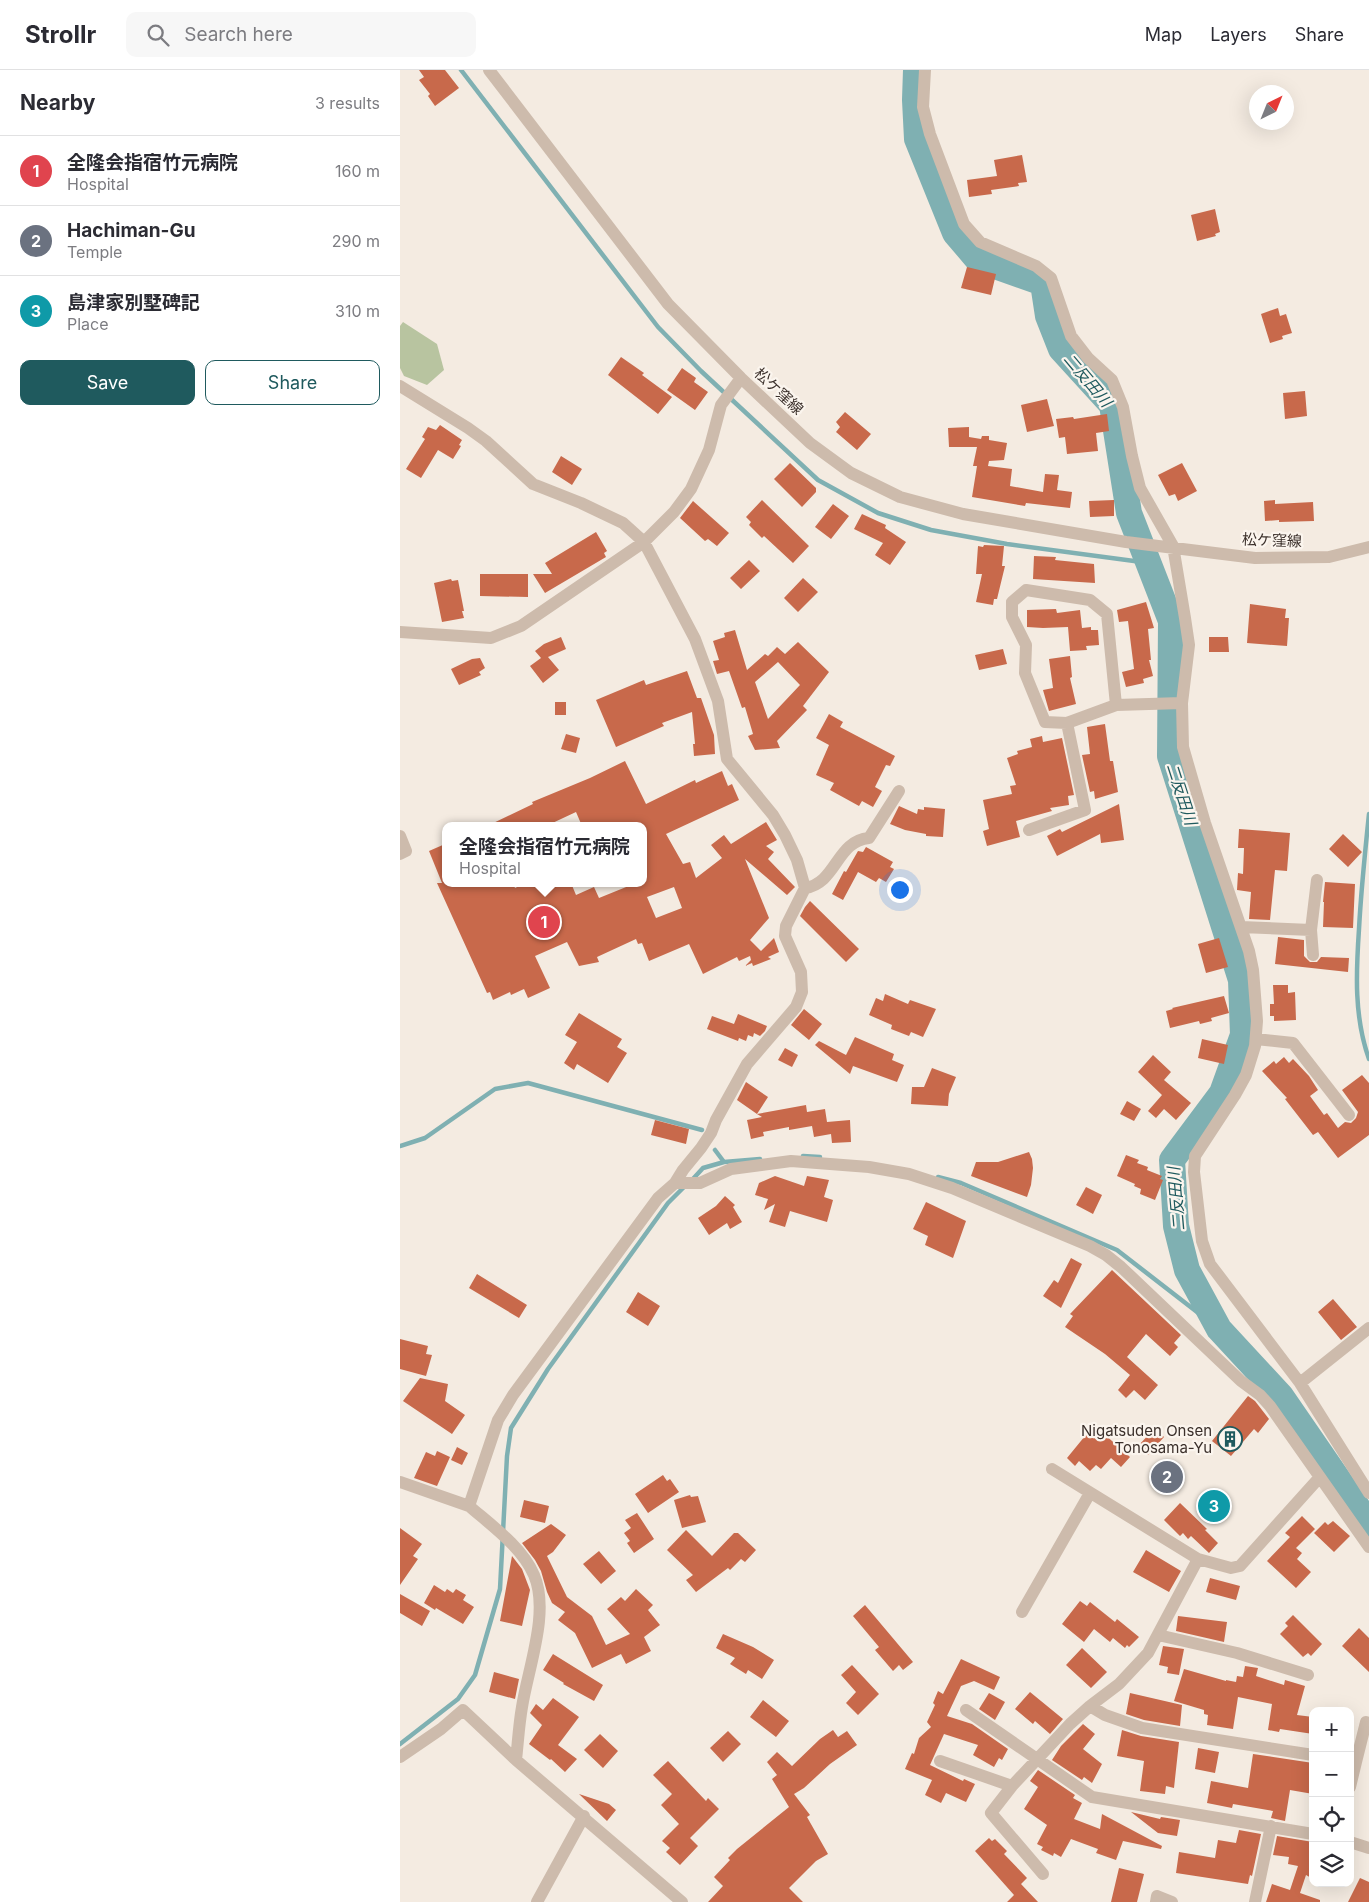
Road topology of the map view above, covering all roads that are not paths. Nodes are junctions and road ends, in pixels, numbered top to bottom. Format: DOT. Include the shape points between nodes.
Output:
graph roads {
  1 [pos="489,70"];
  2 [pos="925,70"];
  3 [pos="738,383"];
  4 [pos="400,386"];
  5 [pos="644,542"];
  6 [pos="1170,546"];
  7 [pos="1369,547"];
  8 [pos="400,632"];
  9 [pos="1182,703"];
  10 [pos="1116,705"];
  11 [pos="1067,722"];
  12 [pos="899,791"];
  13 [pos="1029,830"];
  14 [pos="400,836"];
  15 [pos="400,854"];
  16 [pos="1316,880"];
  17 [pos="805,888"];
  18 [pos="1241,927"];
  19 [pos="1311,930"];
  20 [pos="1313,955"];
  21 [pos="1256,1039"];
  22 [pos="1349,1115"];
  23 [pos="675,1183"];
  24 [pos="1369,1328"];
  25 [pos="1300,1384"];
  26 [pos="1052,1469"];
  27 [pos="1319,1478"];
  28 [pos="400,1482"];
  29 [pos="1090,1493"];
  30 [pos="1369,1493"];
  31 [pos="468,1506"];
  32 [pos="1369,1547"];
  33 [pos="1198,1559"];
  34 [pos="1022,1612"];
  35 [pos="1158,1636"];
  36 [pos="1308,1675"];
  37 [pos="1090,1706"];
  38 [pos="966,1710"];
  39 [pos="1366,1722"];
  40 [pos="1309,1754"];
  41 [pos="400,1757"];
  42 [pos="1037,1758"];
  43 [pos="1354,1758"];
  44 [pos="516,1760"];
  45 [pos="940,1761"];
  46 [pos="1012,1786"];
  47 [pos="584,1816"];
  48 [pos="1271,1826"];
  49 [pos="1309,1833"];
  50 [pos="1354,1843"];
  51 [pos="1369,1848"];
  52 [pos="1043,1874"];
  53 [pos="537,1902"];
  54 [pos="682,1902"];
  55 [pos="1156,1902"];
  56 [pos="1172,1902"];
  57 [pos="1255,1902"];
  1 -- 3 [label="street, 松ケ窪線" via="668,304"];
  2 -- 6 [label="street" via="923,107 964,224 980,242 1036,266 1051,278 1072,336 1088,358 1112,380 1123,407 1140,488"];
  3 -- 5 [label="street" via="722,404 709,450 691,489 674,512"];
  3 -- 6 [label="street, 松ケ窪線" via="851,474 900,497 963,514 1126,542"];
  4 -- 5 [label="street" via="486,441 533,484 623,523"];
  5 -- 8 [label="street" via="520,626 491,638"];
  5 -- 17 [label="street" via="695,638 718,702 727,758 773,815 797,860"];
  6 -- 7 [label="street, 松ケ窪線" via="1255,558 1329,557"];
  6 -- 9 [label="street" via="1188,645"];
  9 -- 10 [label="street"];
  9 -- 18 [label="street" via="1183,747"];
  10 -- 11 [label="street"];
  10 -- 11 [label="street" via="1107,614 1090,600 1026,590 1012,602 1012,617 1026,645 1025,673 1045,722"];
  11 -- 13 [label="street" via="1085,810"];
  12 -- 17 [label="street" via="869,838 859,839 820,883"];
  14 -- 15 [label="street" via="406,851"];
  16 -- 19 [label="street"];
  17 -- 23 [label="street" via="788,920 785,936 801,972 802,992 796,1007 747,1064 712,1133"];
  18 -- 19 [label="street"];
  18 -- 21 [label="street" via="1253,970"];
  19 -- 20 [label="street"];
  21 -- 22 [label="street" via="1293,1043"];
  21 -- 25 [label="street" via="1246,1075 1195,1156 1202,1241 1210,1264"];
  23 -- 27 [label="street" via="700,1183 731,1170 791,1161 869,1168 908,1174 952,1188 1090,1246 1121,1267 1260,1395"];
  23 -- 31 [label="street" via="658,1198 513,1395 498,1420"];
  24 -- 25 [label="street"];
  25 -- 30 [label="street"];
  26 -- 29 [label="street"];
  27 -- 32 [label="street"];
  27 -- 33 [label="street" via="1240,1566 1231,1568"];
  28 -- 31 [label="street"];
  29 -- 33 [label="street"];
  29 -- 34 [label="street"];
  31 -- 44 [label="street" via="511,1543 534,1575 539,1595 539,1621 522,1707"];
  33 -- 35 [label="street"];
  35 -- 36 [label="street" via="1237,1653"];
  35 -- 37 [label="street" via="1133,1671"];
  37 -- 40 [label="street" via="1142,1728"];
  37 -- 42 [label="street"];
  38 -- 42 [label="street"];
  39 -- 43 [label="street"];
  41 -- 44 [label="street" via="463,1710"];
  42 -- 46 [label="street"];
  42 -- 48 [label="street" via="1092,1797"];
  44 -- 47 [label="street"];
  45 -- 46 [label="street"];
  46 -- 52 [label="street" via="991,1813"];
  47 -- 53 [label="street"];
  47 -- 54 [label="street"];
  48 -- 49 [label="street"];
  48 -- 57 [label="street"];
  50 -- 51 [label="street"];
  55 -- 56 [label="street" via="1157,1896"];
}
